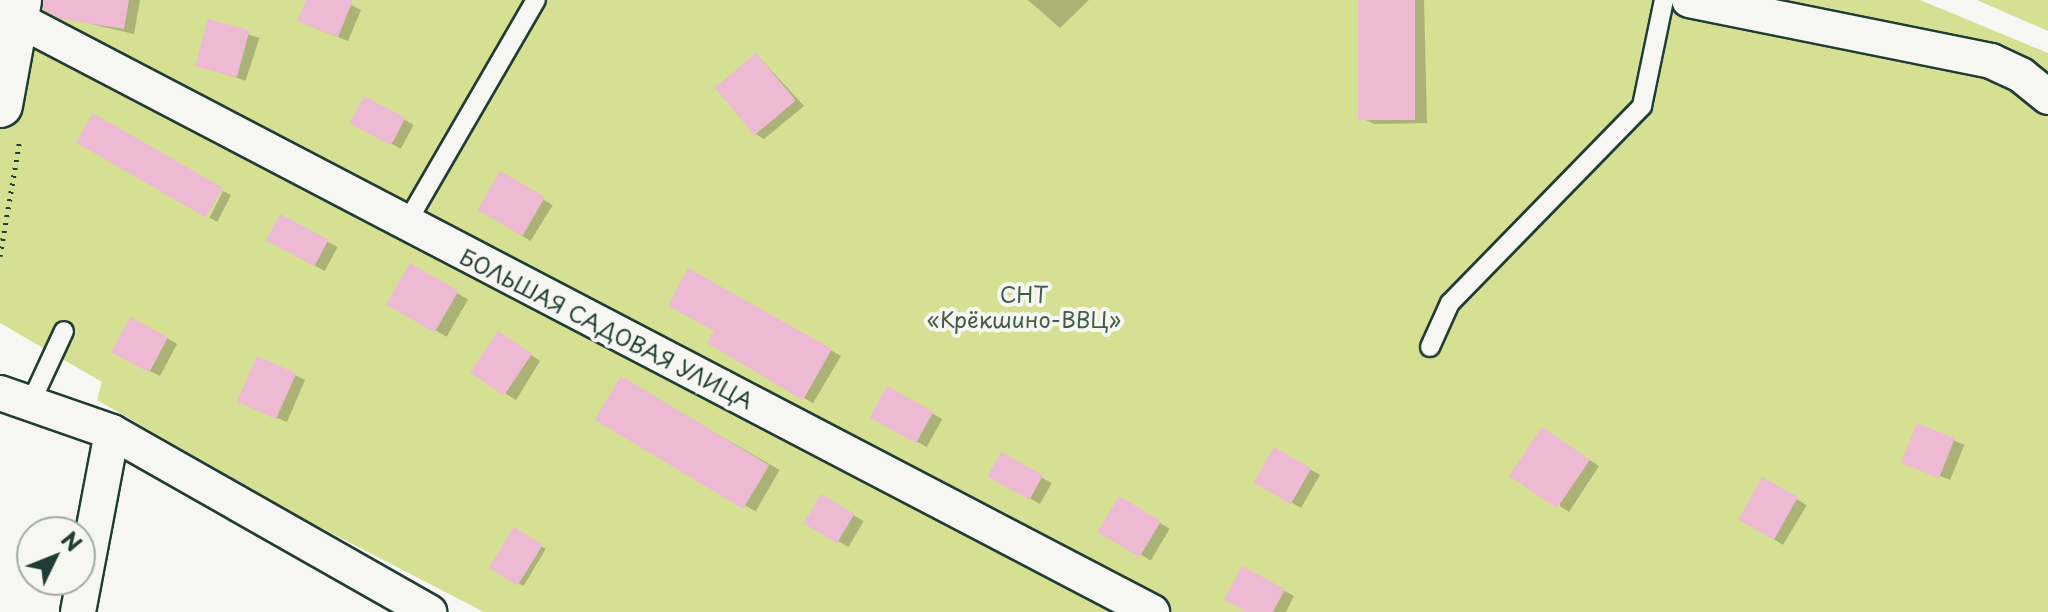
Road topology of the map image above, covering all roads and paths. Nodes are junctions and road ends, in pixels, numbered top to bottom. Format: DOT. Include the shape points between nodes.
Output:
graph roads {
  1 [pos="536,0"];
  2 [pos="1664,0"];
  3 [pos="1689,0"];
  4 [pos="11,9"];
  5 [pos="2048,97"];
  6 [pos="0,105"];
  7 [pos="406,224"];
  8 [pos="64,331"];
  9 [pos="1430,347"];
  10 [pos="15,398"];
  11 [pos="112,432"];
  12 [pos="78,612"];
  13 [pos="429,612"];
  14 [pos="1152,612"];
  1 -- 7 [label="lane"];
  2 -- 9 [label="lane" via="1642,106 1450,303"];
  3 -- 5 [label="street" via="1991,61 2021,75"];
  4 -- 6 [label="main road"];
  4 -- 7 [label="street, БОЛЬШАЯ САДОВАЯ УЛИЦА" via="63,44"];
  7 -- 14 [label="street, БОЛЬШАЯ САДОВАЯ УЛИЦА"];
  8 -- 10 [label="lane"];
  10 -- 11 [label="street"];
  11 -- 12 [label="street"];
  11 -- 13 [label="street"];
}
